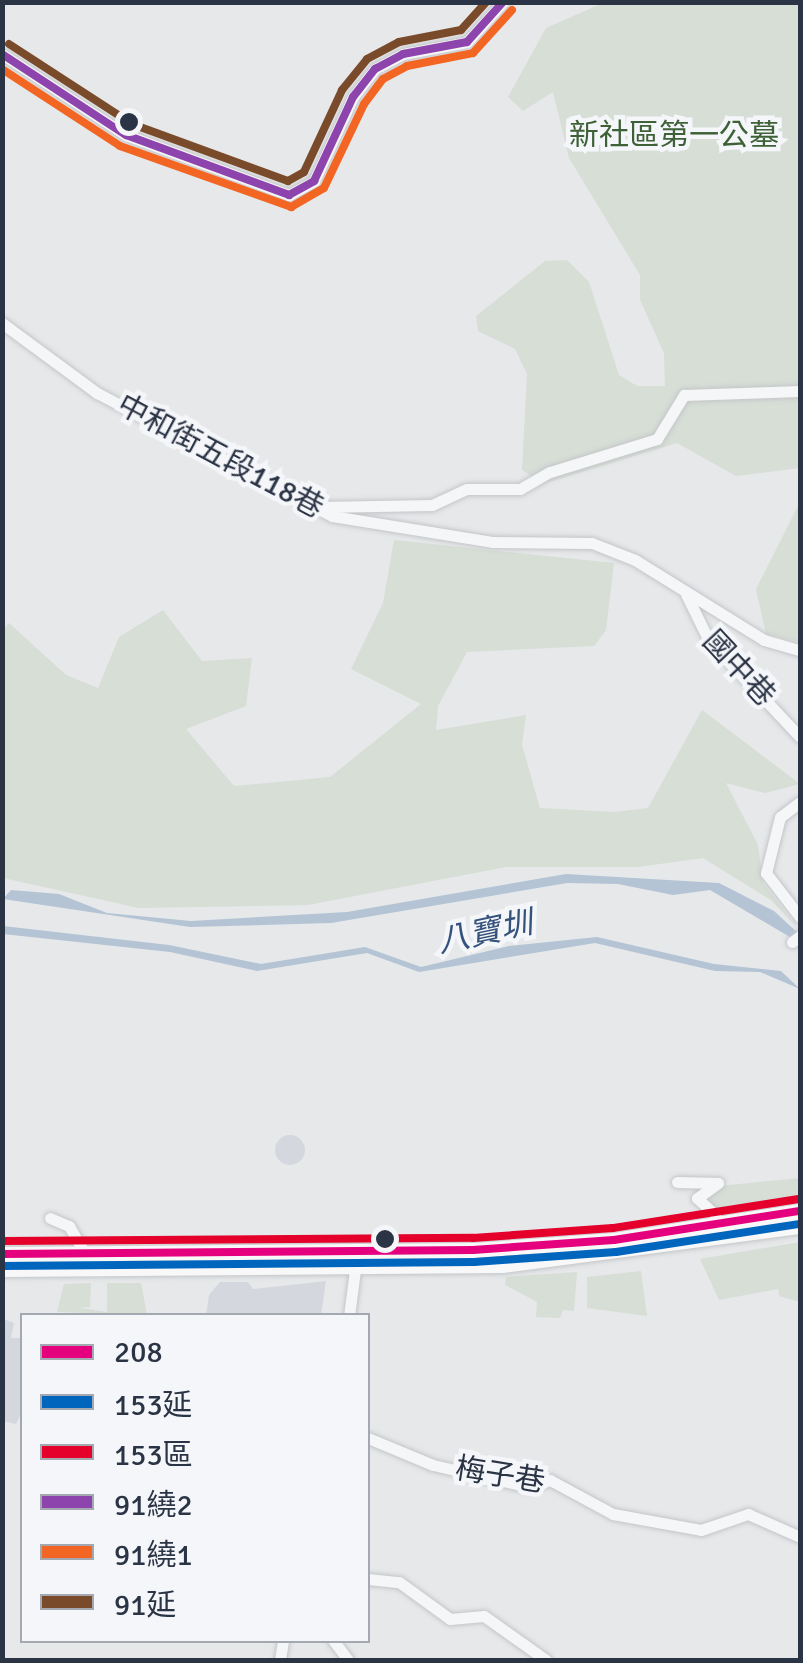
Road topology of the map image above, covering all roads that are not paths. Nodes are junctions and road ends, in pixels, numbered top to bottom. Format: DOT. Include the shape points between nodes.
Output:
graph roads {
  1 [pos="503,2"];
  2 [pos="2,54"];
  3 [pos="2,324"];
  4 [pos="800,390"];
  5 [pos="310,507"];
  6 [pos="686,594"];
  7 [pos="800,650"];
  8 [pos="800,737"];
  9 [pos="800,802"];
  10 [pos="800,917"];
  11 [pos="677,1182"];
  12 [pos="800,1211"];
  13 [pos="715,1215"];
  14 [pos="50,1218"];
  15 [pos="800,1226"];
  16 [pos="2,1254"];
  17 [pos="85,1254"];
  18 [pos="355,1260"];
  19 [pos="2,1269"];
  20 [pos="348,1313"];
  21 [pos="370,1439"];
  22 [pos="800,1537"];
  23 [pos="370,1579"];
  24 [pos="546,1660"];
  1 -- 2 [label="street" via="467,42 403,54 375,69 353,97 314,181 289,195 126,134"];
  3 -- 5 [label="street, 中和街五段118巷" via="97,393"];
  4 -- 5 [label="street" via="684,396 674,402 657,439 550,472 520,489 466,489 432,505"];
  5 -- 6 [label="street, 中和街五段118巷" via="342,519 492,542 592,543 634,560"];
  6 -- 7 [label="street, 中和街五段118巷" via="764,640"];
  6 -- 8 [label="street, 國中巷" via="708,639"];
  9 -- 10 [label="street" via="780,817 766,873"];
  11 -- 13 [label="street" via="718,1183 697,1198"];
  12 -- 18 [label="main road" via="614,1240"];
  14 -- 17 [label="street" via="69,1226"];
  15 -- 18 [label="main road" via="617,1255"];
  16 -- 17 [label="main road"];
  17 -- 18 [label="main road"];
  18 -- 19 [label="main road"];
  18 -- 20 [label="street"];
  21 -- 22 [label="street, 梅子巷" via="433,1465 525,1486 550,1480 613,1514 701,1530 753,1515"];
  23 -- 24 [label="street" via="400,1582 450,1620 484,1616"];
}
